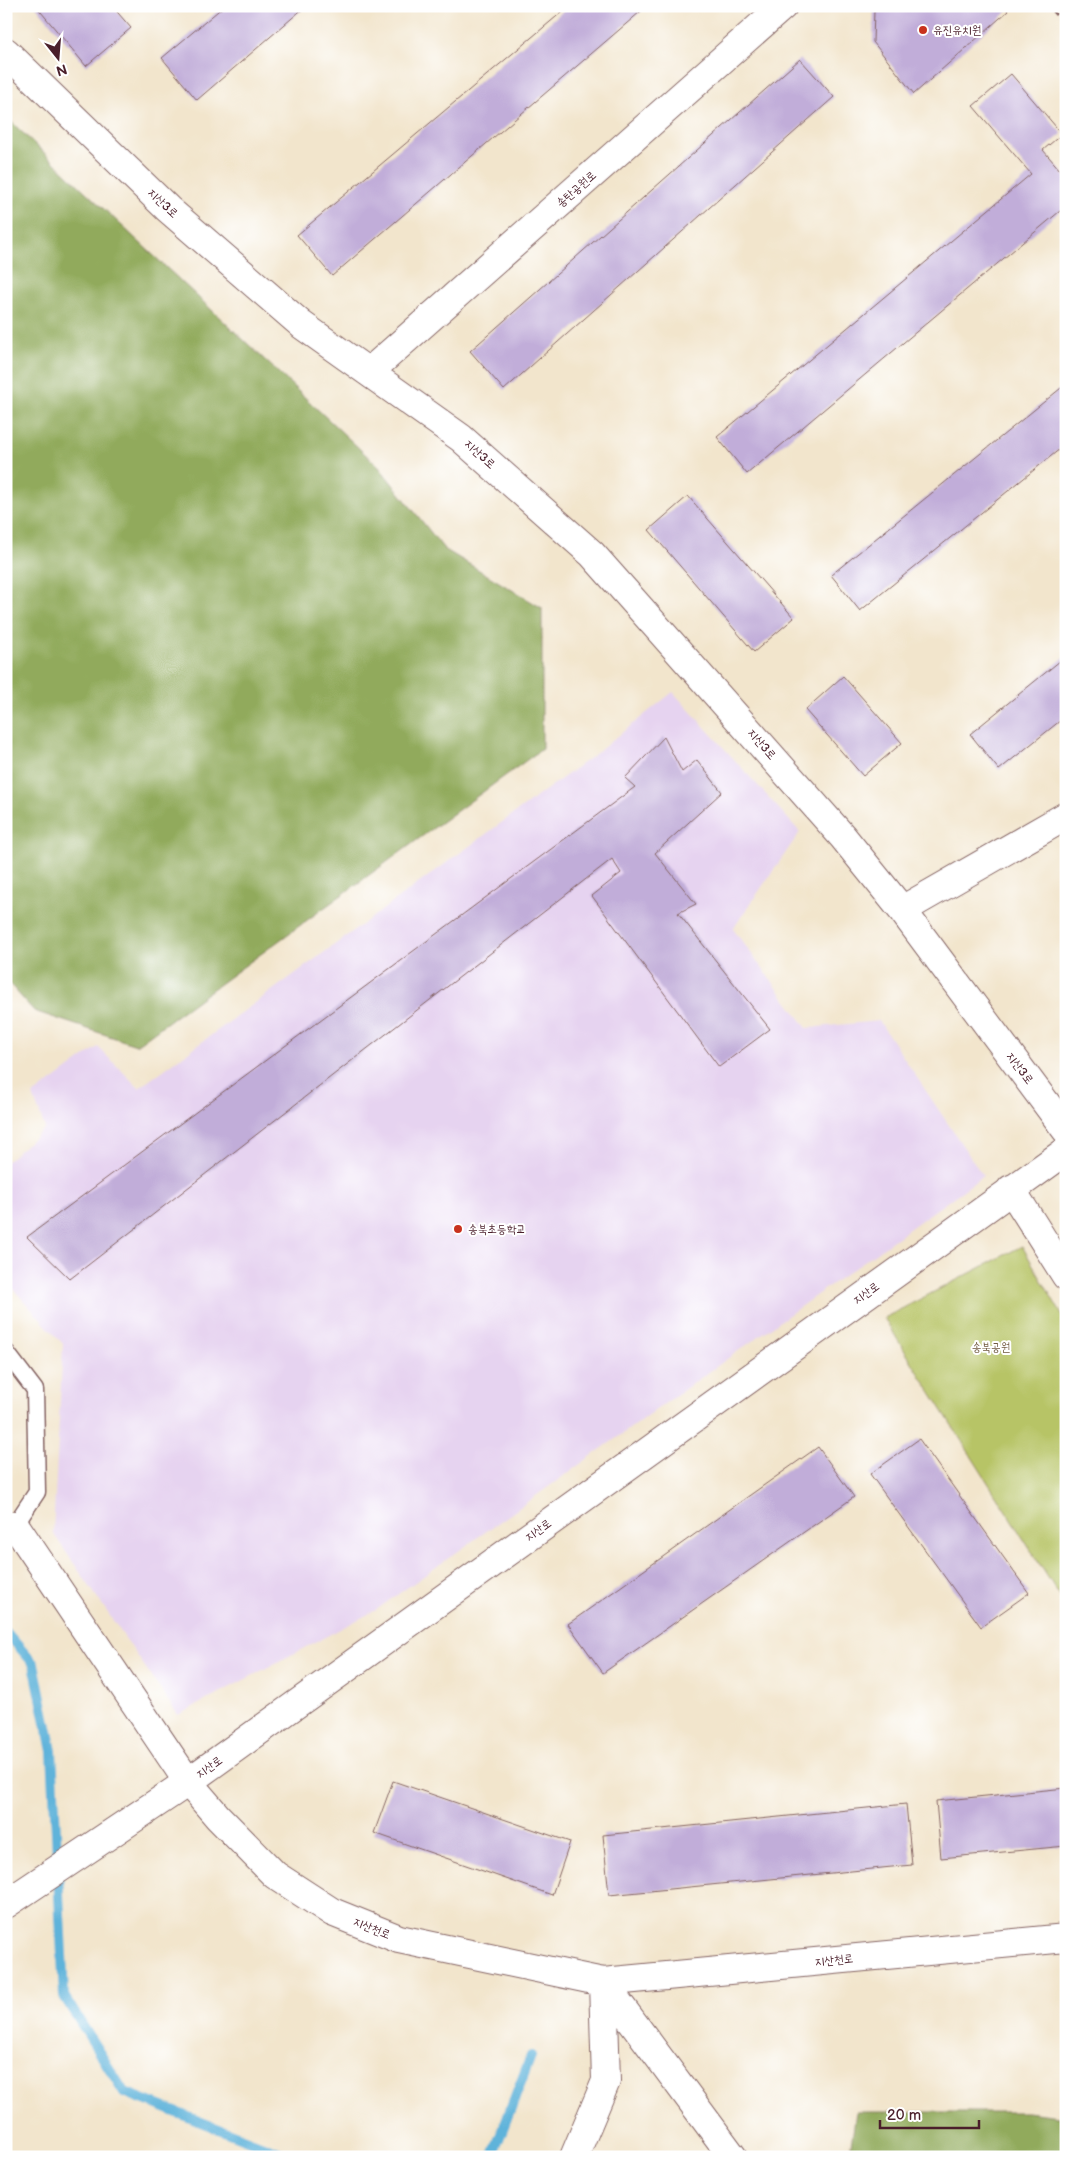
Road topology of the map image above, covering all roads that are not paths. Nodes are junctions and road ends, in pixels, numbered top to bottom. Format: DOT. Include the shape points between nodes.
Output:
graph roads {
  1 [pos="783,6"];
  2 [pos="6,52"];
  3 [pos="369,372"];
  4 [pos="1066,816"];
  5 [pos="902,910"];
  6 [pos="1066,1130"];
  7 [pos="1066,1151"];
  8 [pos="1011,1188"];
  9 [pos="1066,1276"];
  10 [pos="6,1352"];
  11 [pos="9,1526"];
  12 [pos="188,1782"];
  13 [pos="6,1904"];
  14 [pos="1066,1938"];
  15 [pos="603,1982"];
  16 [pos="574,2157"];
  17 [pos="733,2157"];
  1 -- 3 [label="street, 송탄공원로"];
  2 -- 3 [label="street, 지산3로" via="168,209 302,325"];
  3 -- 5 [label="street, 지산3로" via="462,438 592,554 843,837"];
  4 -- 5 [label="street"];
  5 -- 6 [label="street, 지산3로"];
  7 -- 8 [label="street, 지산로"];
  8 -- 9 [label="street"];
  8 -- 12 [label="street, 지산로"];
  10 -- 11 [label="lane" via="35,1390 37,1492"];
  11 -- 12 [label="street, 지산천로"];
  12 -- 13 [label="street, 지산로"];
  12 -- 15 [label="street, 지산천로" via="275,1875 332,1912 399,1939"];
  14 -- 15 [label="street, 지산천로"];
  15 -- 16 [label="street" via="606,2082"];
  15 -- 17 [label="street"];
}
